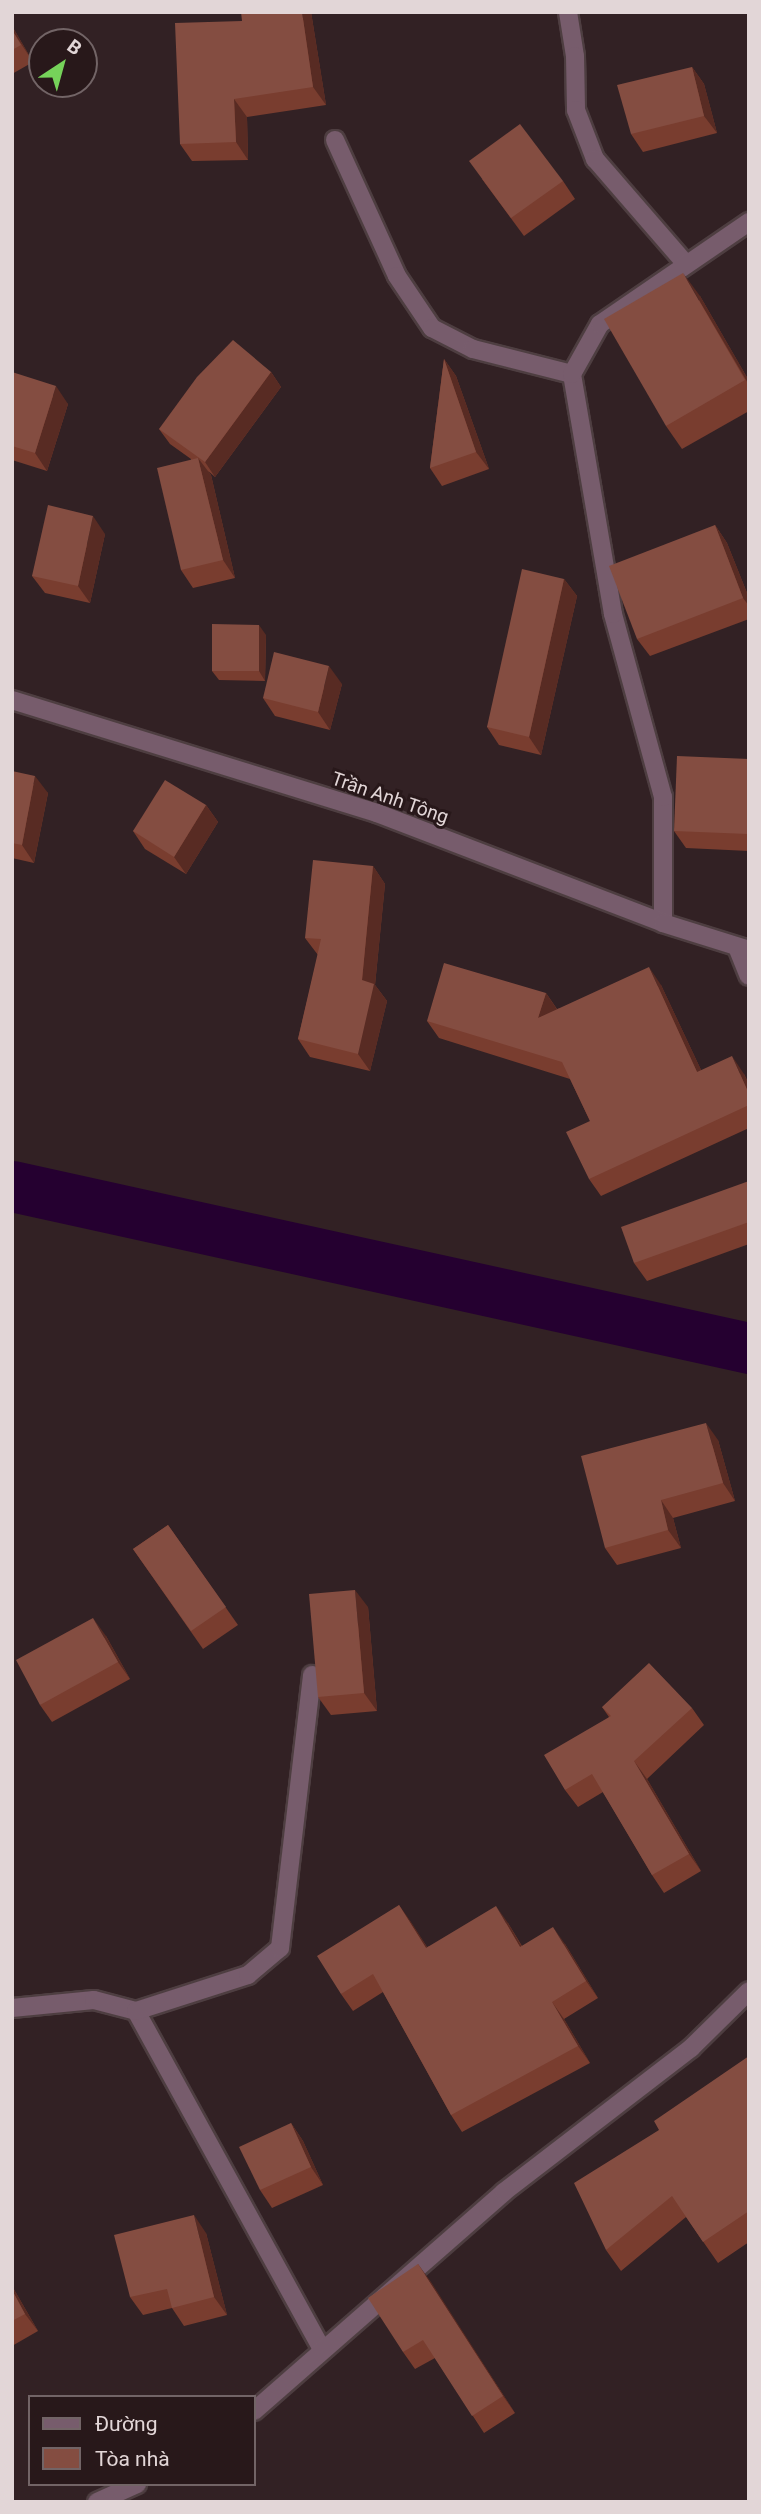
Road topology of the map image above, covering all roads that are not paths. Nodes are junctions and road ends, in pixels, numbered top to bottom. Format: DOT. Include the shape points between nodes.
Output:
graph roads {
  1 [pos="568,12"];
  2 [pos="335,140"];
  3 [pos="749,222"];
  4 [pos="685,263"];
  5 [pos="572,374"];
  6 [pos="12,700"];
  7 [pos="663,923"];
  8 [pos="743,948"];
  9 [pos="749,976"];
  10 [pos="312,1675"];
  11 [pos="749,1991"];
  12 [pos="12,2008"];
  13 [pos="741,2009"];
  14 [pos="136,2011"];
  15 [pos="321,2348"];
  16 [pos="256,2410"];
  17 [pos="132,2486"];
  18 [pos="97,2502"];
  1 -- 4 [label="street" via="576,110 595,159"];
  2 -- 5 [label="street" via="397,276 432,328 473,349"];
  3 -- 4 [label="street"];
  4 -- 5 [label="street" via="600,324"];
  5 -- 7 [label="street" via="613,614 663,797"];
  6 -- 7 [label="street, Trần Anh Tông" via="377,813"];
  7 -- 8 [label="street, Trần Anh Tông"];
  8 -- 9 [label="street"];
  10 -- 14 [label="street" via="280,1948 248,1975"];
  11 -- 13 [label="street"];
  12 -- 14 [label="street" via="94,2000"];
  13 -- 15 [label="street" via="504,2192"];
  14 -- 15 [label="street"];
  15 -- 16 [label="street"];
  17 -- 18 [label="street"];
}
